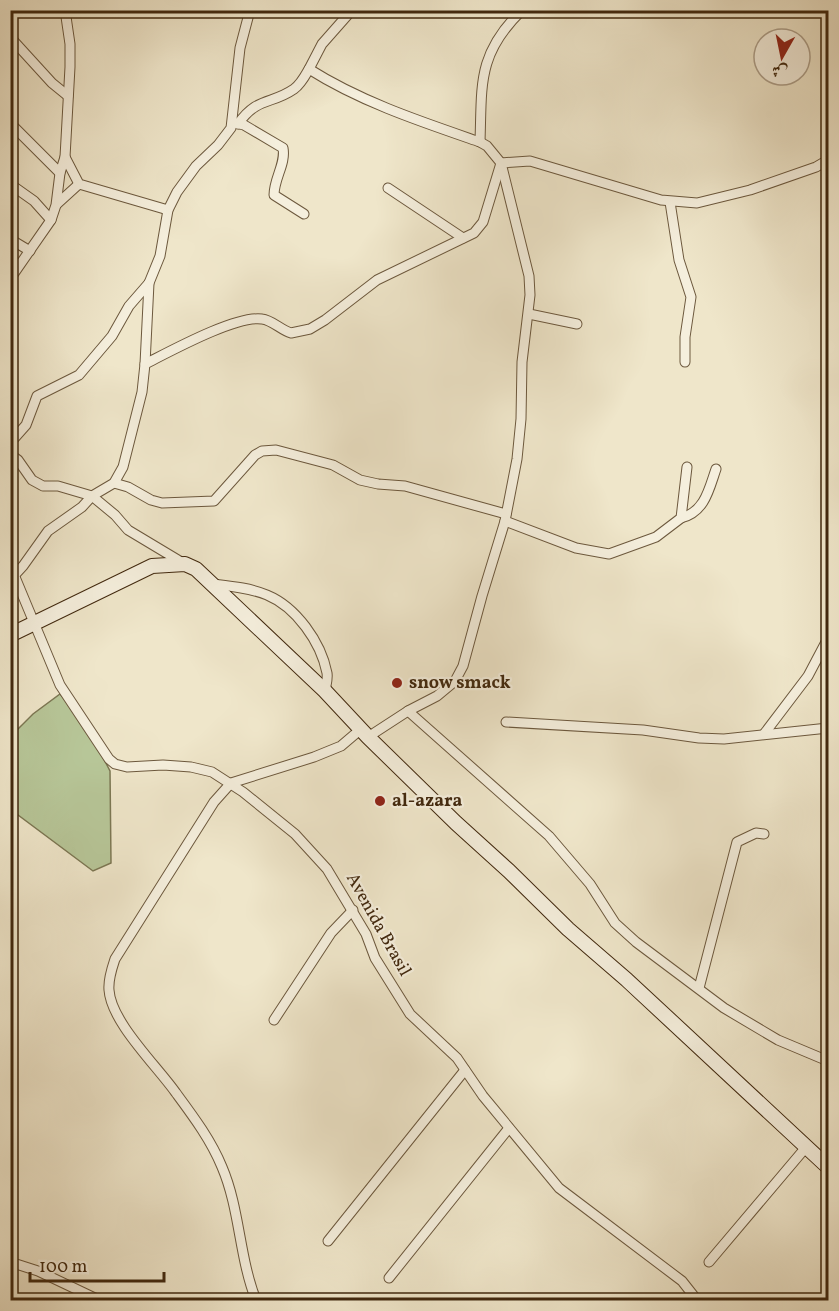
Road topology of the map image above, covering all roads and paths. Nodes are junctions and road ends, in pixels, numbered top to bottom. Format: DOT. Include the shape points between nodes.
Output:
graph roads {
  1 [pos="65,10"];
  2 [pos="250,10"];
  3 [pos="352,10"];
  4 [pos="522,10"];
  5 [pos="10,37"];
  6 [pos="309,69"];
  7 [pos="68,96"];
  8 [pos="10,123"];
  9 [pos="235,123"];
  10 [pos="480,142"];
  11 [pos="64,157"];
  12 [pos="828,162"];
  13 [pos="501,163"];
  14 [pos="60,173"];
  15 [pos="10,184"];
  16 [pos="79,184"];
  17 [pos="388,188"];
  18 [pos="670,202"];
  19 [pos="56,205"];
  20 [pos="168,210"];
  21 [pos="304,214"];
  22 [pos="51,220"];
  23 [pos="463,238"];
  24 [pos="10,239"];
  25 [pos="30,251"];
  26 [pos="10,279"];
  27 [pos="149,283"];
  28 [pos="528,314"];
  29 [pos="578,324"];
  30 [pos="685,362"];
  31 [pos="145,364"];
  32 [pos="10,443"];
  33 [pos="10,454"];
  34 [pos="687,467"];
  35 [pos="716,469"];
  36 [pos="114,483"];
  37 [pos="92,496"];
  38 [pos="506,518"];
  39 [pos="681,518"];
  40 [pos="185,564"];
  41 [pos="13,578"];
  42 [pos="213,584"];
  43 [pos="33,624"];
  44 [pos="10,635"];
  45 [pos="826,640"];
  46 [pos="325,691"];
  47 [pos="408,711"];
  48 [pos="506,722"];
  49 [pos="828,728"];
  50 [pos="365,733"];
  51 [pos="764,734"];
  52 [pos="231,783"];
  53 [pos="764,834"];
  54 [pos="353,910"];
  55 [pos="699,987"];
  56 [pos="274,1020"];
  57 [pos="828,1061"];
  58 [pos="465,1070"];
  59 [pos="509,1128"];
  60 [pos="807,1146"];
  61 [pos="828,1167"];
  62 [pos="328,1241"];
  63 [pos="10,1262"];
  64 [pos="709,1262"];
  65 [pos="389,1278"];
  66 [pos="99,1300"];
  67 [pos="256,1300"];
  68 [pos="697,1300"];
  1 -- 7 [label="street" via="70,44"];
  2 -- 9 [label="street" via="240,48"];
  3 -- 6 [label="street" via="322,44"];
  4 -- 10 [label="street" via="494,44 485,66"];
  5 -- 7 [label="street"];
  6 -- 9 [label="street" via="295,88 262,102"];
  6 -- 10 [label="street" via="376,103"];
  7 -- 11 [label="street"];
  8 -- 14 [label="street"];
  9 -- 20 [label="street" via="196,166"];
  9 -- 21 [label="street" via="283,148 274,195"];
  10 -- 13 [label="street"];
  11 -- 14 [label="street"];
  11 -- 16 [label="street"];
  12 -- 18 [label="street" via="750,190 697,203"];
  13 -- 18 [label="street" via="530,161"];
  13 -- 23 [label="street" via="483,222"];
  13 -- 28 [label="street" via="527,262"];
  14 -- 19 [label="street"];
  15 -- 22 [label="street" via="34,201"];
  16 -- 19 [label="street"];
  16 -- 20 [label="street"];
  17 -- 23 [label="street"];
  18 -- 30 [label="street" via="679,260 692,297"];
  19 -- 22 [label="street"];
  20 -- 27 [label="street" via="160,256"];
  22 -- 25 [label="street"];
  23 -- 31 [label="street" via="377,280 303,332 291,333 265,319 241,321"];
  24 -- 25 [label="street"];
  25 -- 26 [label="street"];
  27 -- 31 [label="street"];
  27 -- 32 [label="street" via="79,375 37,396 26,424"];
  28 -- 29 [label="street"];
  28 -- 38 [label="street" via="517,459"];
  31 -- 36 [label="street" via="123,467"];
  33 -- 37 [label="street" via="32,480 43,486"];
  34 -- 39 [label="street"];
  35 -- 39 [label="street" via="703,503 693,514"];
  36 -- 37 [label="street"];
  36 -- 38 [label="street" via="162,503 214,501 255,456 276,450 333,465 360,480 405,486"];
  37 -- 40 [label="street" via="128,530"];
  37 -- 41 [label="street" via="48,531"];
  38 -- 39 [label="street" via="576,548 609,554 656,537"];
  38 -- 47 [label="street" via="463,666 455,681 437,696"];
  40 -- 42 [label="main road"];
  40 -- 43 [label="main road" via="152,566"];
  41 -- 43 [label="street, Avenida Brasil"];
  42 -- 46 [label="main road"];
  42 -- 46 [label="street" via="266,594 286,606 319,648 327,675"];
  43 -- 44 [label="main road"];
  43 -- 52 [label="street, Avenida Brasil" via="65,693 115,764 191,767 212,772"];
  45 -- 51 [label="street" via="808,676"];
  46 -- 50 [label="main road"];
  47 -- 50 [label="street"];
  47 -- 55 [label="street" via="549,837 590,884 615,923"];
  48 -- 51 [label="street" via="643,730 699,738"];
  49 -- 51 [label="street"];
  50 -- 52 [label="street" via="323,753"];
  50 -- 60 [label="main road" via="568,928"];
  52 -- 54 [label="street, Avenida Brasil" via="296,834 327,869"];
  52 -- 67 [label="street" via="214,802 116,958 109,991 116,1013 214,1149 229,1187"];
  53 -- 55 [label="street" via="756,833 736,842"];
  54 -- 56 [label="street" via="331,933"];
  54 -- 58 [label="street, Avenida Brasil" via="375,958 410,1014"];
  55 -- 57 [label="street" via="724,1008 778,1040"];
  58 -- 59 [label="street, Avenida Brasil"];
  58 -- 62 [label="street"];
  59 -- 65 [label="street"];
  59 -- 68 [label="street, Avenida Brasil" via="559,1188 681,1281"];
  60 -- 61 [label="main road"];
  60 -- 64 [label="street"];
  63 -- 66 [label="street"];
}
